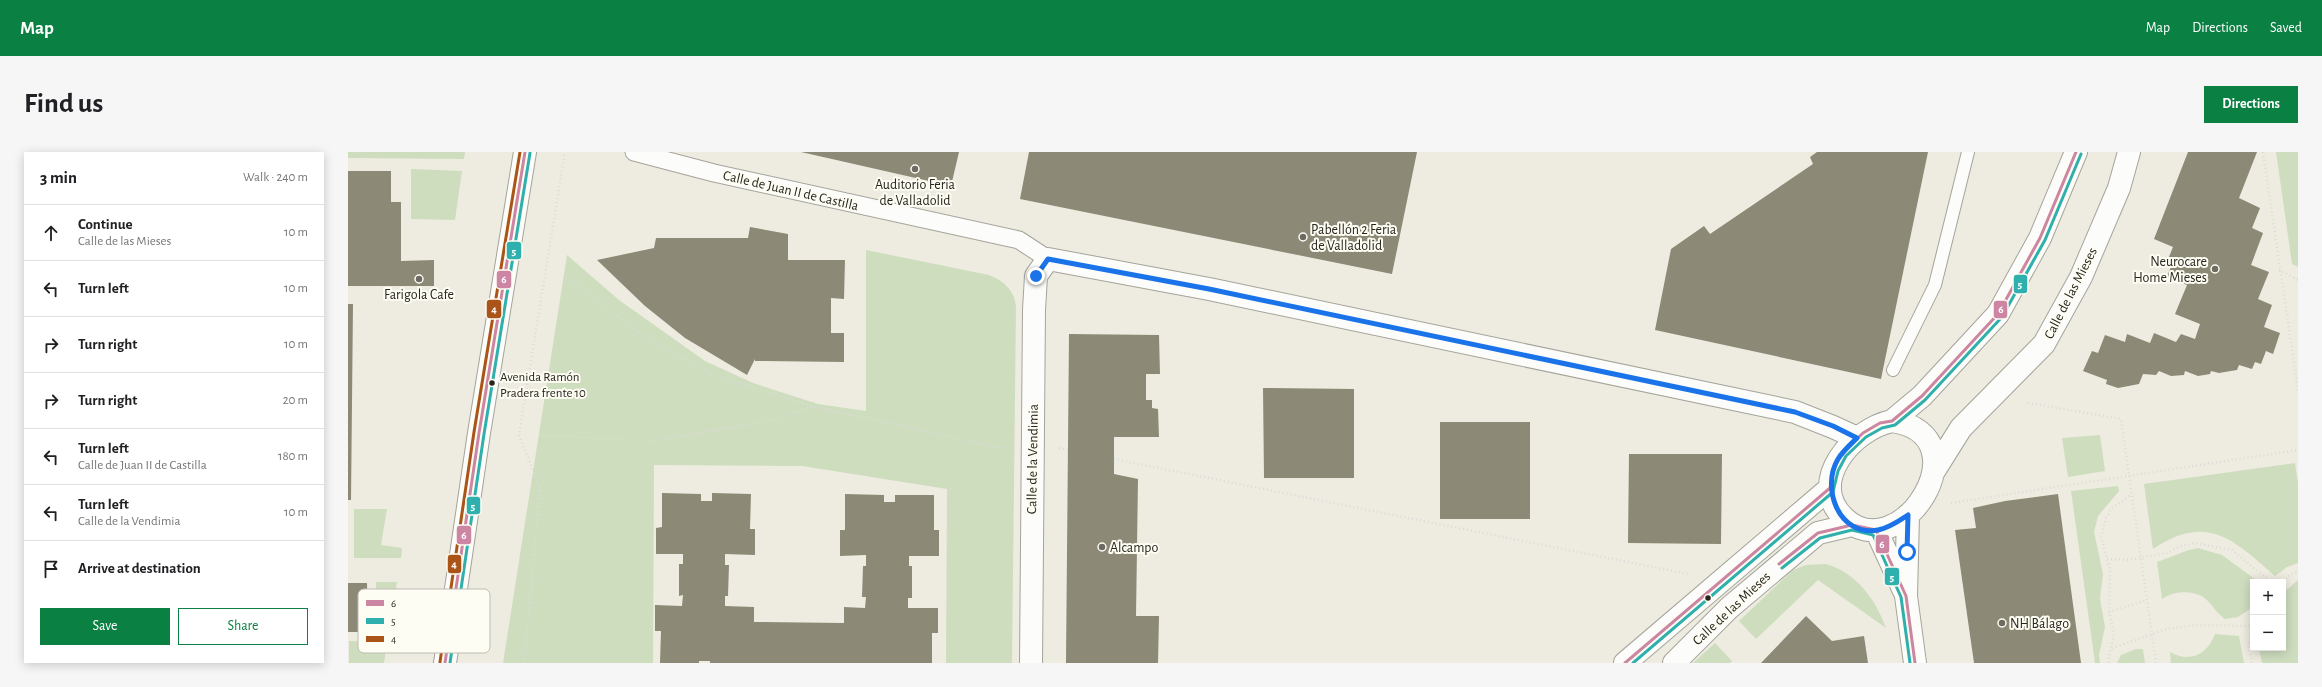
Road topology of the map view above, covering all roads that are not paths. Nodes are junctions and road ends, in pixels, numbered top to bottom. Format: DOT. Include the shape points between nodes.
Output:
graph roads {
  1 [pos="524,152"];
  2 [pos="634,152"];
  3 [pos="1968,152"];
  4 [pos="2076,152"];
  5 [pos="2129,152"];
  6 [pos="1048,259"];
  7 [pos="1893,370"];
  8 [pos="1892,421"];
  9 [pos="1857,438"];
  10 [pos="1934,471"];
  11 [pos="1830,488"];
  12 [pos="1908,515"];
  13 [pos="1852,525"];
  14 [pos="1876,530"];
  15 [pos="456,589"];
  16 [pos="1906,596"];
  17 [pos="446,653"];
  18 [pos="445,663"];
  19 [pos="1030,663"];
  20 [pos="1625,663"];
  21 [pos="1674,663"];
  22 [pos="1915,663"];
  1 -- 15 [label="street"];
  2 -- 6 [label="street, Calle de Juan II de Castilla" via="1019,240"];
  3 -- 7 [label="lane" via="1935,285"];
  4 -- 8 [label="street" via="2040,238 1998,314 1922,396"];
  5 -- 10 [label="street, Calle de las Mieses" via="2119,188 2081,277 2044,344 1961,428"];
  6 -- 9 [label="street, Calle de Juan II de Castilla" via="1209,289 1795,412"];
  6 -- 19 [label="street, Calle de la Vendimia" via="1036,276"];
  8 -- 9 [label="street" via="1872,427"];
  8 -- 10 [label="street" via="1913,427 1924,436 1933,452"];
  9 -- 11 [label="street" via="1838,459"];
  10 -- 12 [label="street" via="1925,496"];
  11 -- 13 [label="street" via="1832,502"];
  11 -- 20 [label="street, Calle de las Mieses"];
  12 -- 14 [label="street"];
  12 -- 16 [label="street"];
  13 -- 14 [label="street"];
  13 -- 21 [label="street, Calle de las Mieses" via="1818,533 1729,608"];
  14 -- 16 [label="street"];
  16 -- 22 [label="street"];
  17 -- 18 [label="street"];
}
